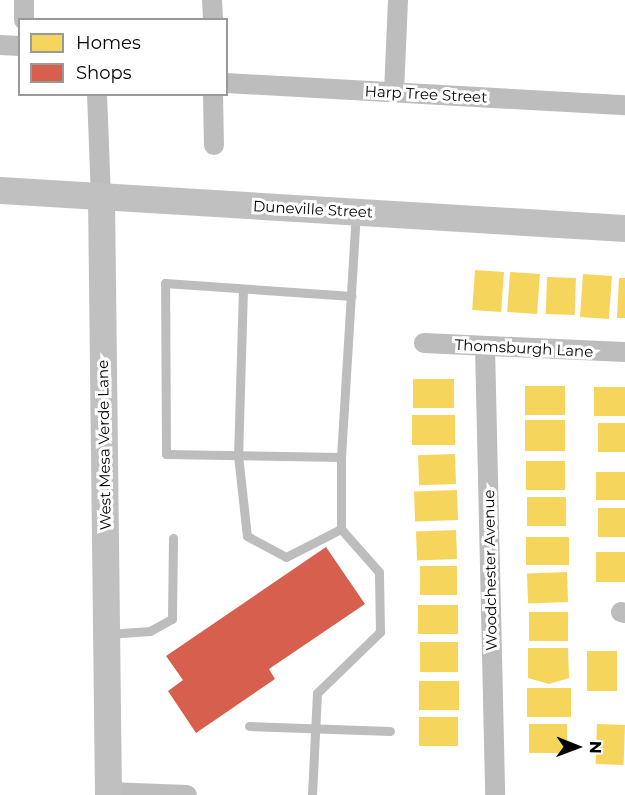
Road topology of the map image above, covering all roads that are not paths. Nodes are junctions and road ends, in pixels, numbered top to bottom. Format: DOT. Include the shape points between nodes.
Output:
graph roads {
  1 [pos="24,0"];
  2 [pos="212,0"];
  3 [pos="398,0"];
  4 [pos="24,18"];
  5 [pos="213,18"];
  6 [pos="0,45"];
  7 [pos="18,46"];
  8 [pos="228,82"];
  9 [pos="394,92"];
  10 [pos="97,96"];
  11 [pos="213,96"];
  12 [pos="625,105"];
  13 [pos="214,145"];
  14 [pos="0,190"];
  15 [pos="101,197"];
  16 [pos="356,211"];
  17 [pos="625,228"];
  18 [pos="243,289"];
  19 [pos="352,296"];
  20 [pos="424,343"];
  21 [pos="485,346"];
  22 [pos="625,352"];
  23 [pos="238,455"];
  24 [pos="340,457"];
  25 [pos="341,529"];
  26 [pos="174,538"];
  27 [pos="106,634"];
  28 [pos="249,726"];
  29 [pos="315,729"];
  30 [pos="390,731"];
  31 [pos="108,793"];
  32 [pos="187,795"];
  33 [pos="312,795"];
  34 [pos="495,795"];
  1 -- 4 [label="street"];
  2 -- 5 [label="street"];
  3 -- 9 [label="street"];
  6 -- 7 [label="street"];
  8 -- 9 [label="street, Harp Tree Street"];
  9 -- 12 [label="street, Harp Tree Street"];
  10 -- 15 [label="street, West Mesa Verde Lane"];
  11 -- 13 [label="street"];
  14 -- 15 [label="street, Duneville Street"];
  15 -- 16 [label="street, Duneville Street"];
  15 -- 27 [label="street, West Mesa Verde Lane"];
  16 -- 17 [label="street, Duneville Street"];
  16 -- 19 [label="lane"];
  18 -- 19 [label="lane"];
  18 -- 23 [label="lane"];
  18 -- 23 [label="lane" via="165,284 166,454"];
  19 -- 24 [label="lane"];
  20 -- 21 [label="street, Thomsburgh Lane"];
  21 -- 22 [label="street, Thomsburgh Lane"];
  21 -- 34 [label="street, Woodchester Avenue"];
  23 -- 24 [label="lane"];
  23 -- 25 [label="lane" via="247,536 286,557"];
  24 -- 25 [label="lane"];
  25 -- 29 [label="lane" via="379,572 380,632 317,693"];
  26 -- 27 [label="lane" via="172,619 150,631"];
  27 -- 31 [label="street, West Mesa Verde Lane"];
  28 -- 29 [label="lane"];
  29 -- 30 [label="lane"];
  29 -- 33 [label="lane"];
  31 -- 32 [label="street"];
}
